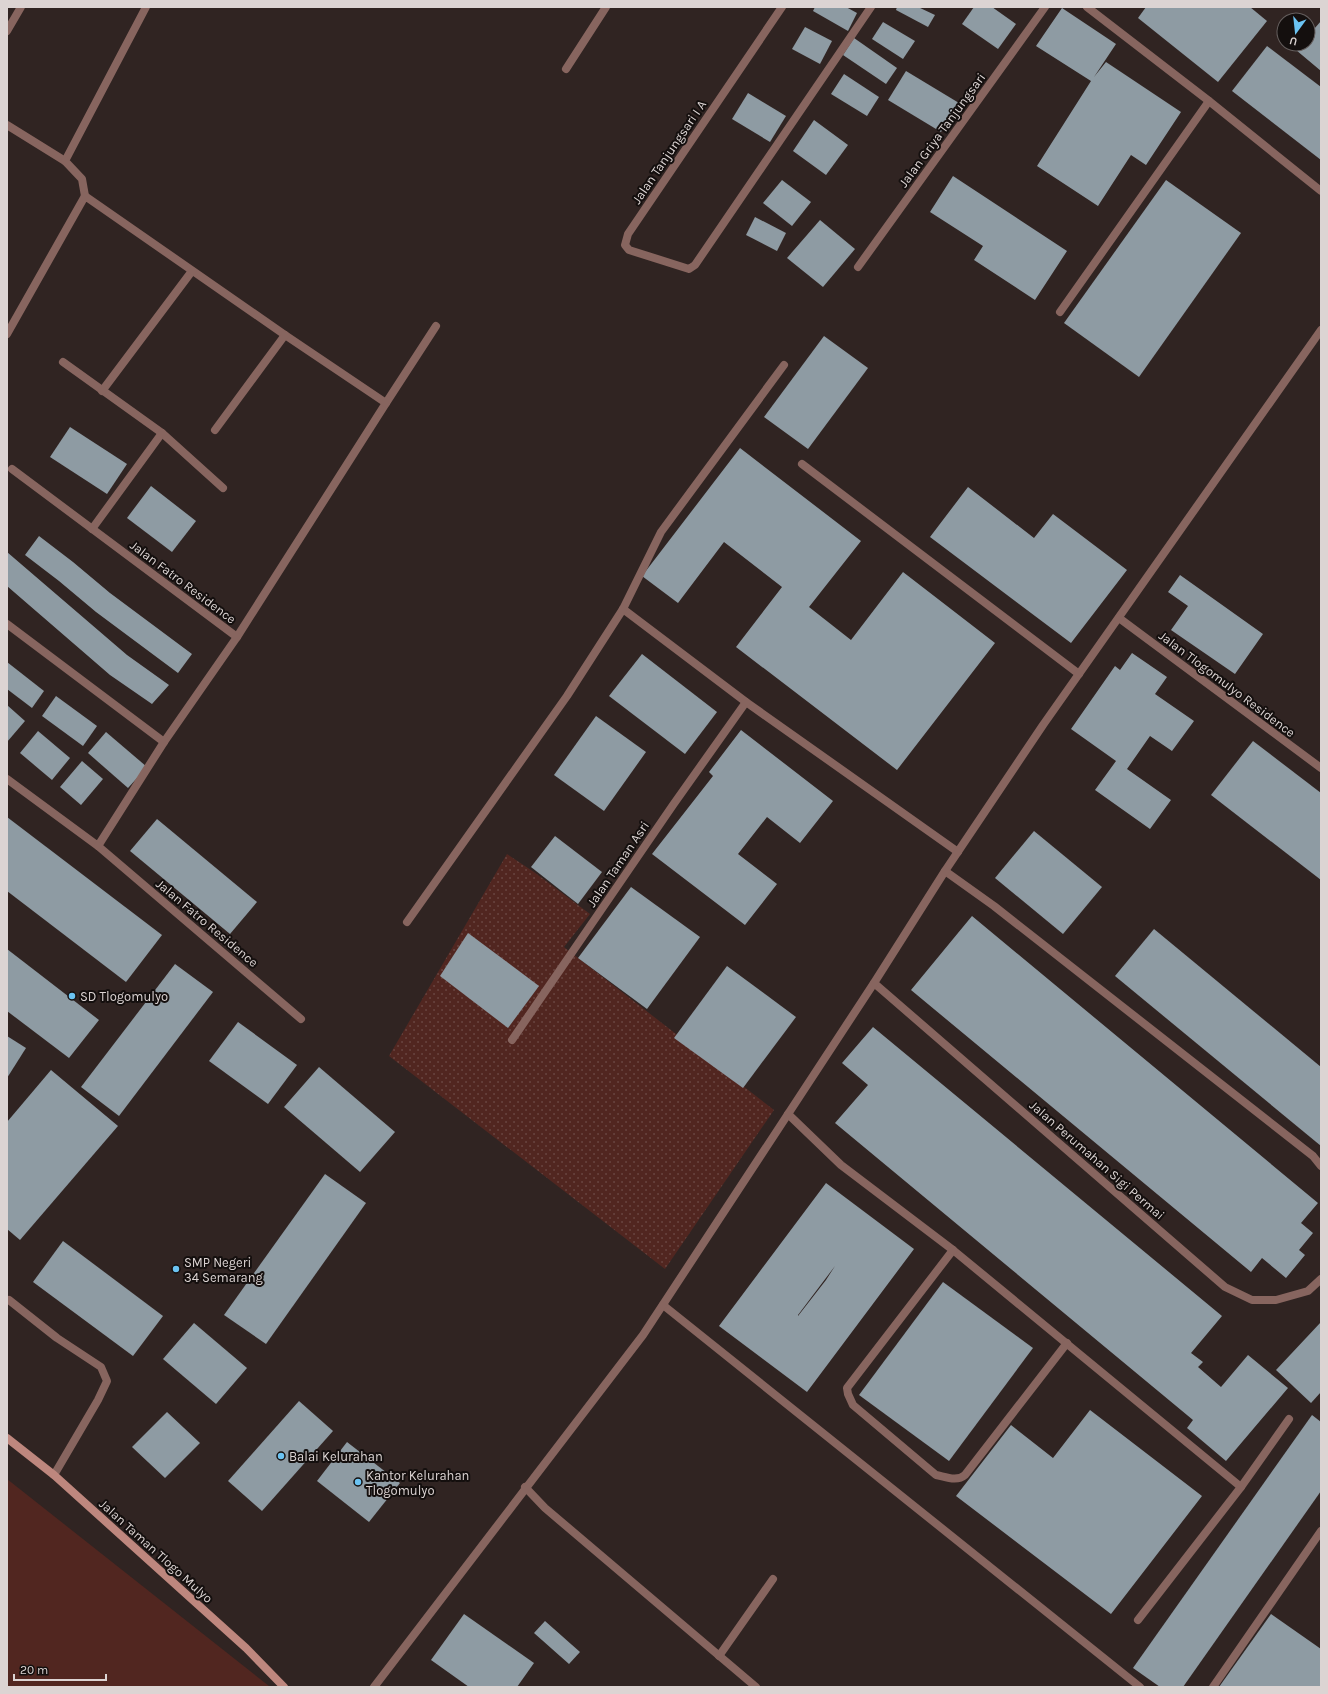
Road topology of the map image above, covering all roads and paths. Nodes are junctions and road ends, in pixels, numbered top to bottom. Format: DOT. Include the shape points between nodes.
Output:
graph roads {
  1 [pos="21,7"];
  2 [pos="146,7"];
  3 [pos="606,7"];
  4 [pos="782,7"];
  5 [pos="871,7"];
  6 [pos="1045,7"];
  7 [pos="1087,7"];
  8 [pos="7,31"];
  9 [pos="566,69"];
  10 [pos="1209,101"];
  11 [pos="7,125"];
  12 [pos="64,161"];
  13 [pos="1321,191"];
  14 [pos="84,196"];
  15 [pos="858,267"];
  16 [pos="192,271"];
  17 [pos="1060,312"];
  18 [pos="436,326"];
  19 [pos="1321,330"];
  20 [pos="7,334"];
  21 [pos="285,335"];
  22 [pos="63,362"];
  23 [pos="784,365"];
  24 [pos="102,391"];
  25 [pos="386,403"];
  26 [pos="216,430"];
  27 [pos="162,433"];
  28 [pos="802,464"];
  29 [pos="12,470"];
  30 [pos="224,488"];
  31 [pos="92,529"];
  32 [pos="623,608"];
  33 [pos="1119,618"];
  34 [pos="7,624"];
  35 [pos="237,637"];
  36 [pos="1080,674"];
  37 [pos="746,702"];
  38 [pos="164,742"];
  39 [pos="1321,768"];
  40 [pos="7,779"];
  41 [pos="98,846"];
  42 [pos="958,852"];
  43 [pos="945,871"];
  44 [pos="407,922"];
  45 [pos="874,983"];
  46 [pos="301,1019"];
  47 [pos="512,1040"];
  48 [pos="788,1114"];
  49 [pos="1321,1166"];
  50 [pos="953,1250"];
  51 [pos="1321,1279"];
  52 [pos="9,1300"];
  53 [pos="663,1305"];
  54 [pos="1067,1344"];
  55 [pos="1289,1419"];
  56 [pos="7,1438"];
  57 [pos="54,1475"];
  58 [pos="525,1487"];
  59 [pos="1241,1487"];
  60 [pos="1321,1531"];
  61 [pos="774,1578"];
  62 [pos="1138,1620"];
  63 [pos="718,1656"];
  64 [pos="284,1687"];
  65 [pos="374,1687"];
  66 [pos="756,1687"];
  67 [pos="1140,1687"];
  68 [pos="1213,1687"];
  1 -- 8 [label="street"];
  2 -- 12 [label="street"];
  3 -- 9 [label="street"];
  4 -- 5 [label="street, Jalan Tanjungsari I A" via="628,234 625,245 629,250 689,269 698,261"];
  6 -- 15 [label="street, Jalan Griya Tanjungsari"];
  7 -- 10 [label="street"];
  10 -- 13 [label="street"];
  10 -- 17 [label="street"];
  11 -- 12 [label="street"];
  12 -- 14 [label="street" via="82,179"];
  14 -- 16 [label="street"];
  14 -- 20 [label="street"];
  16 -- 21 [label="street"];
  16 -- 24 [label="street"];
  18 -- 25 [label="street"];
  19 -- 33 [label="street"];
  21 -- 25 [label="street"];
  21 -- 26 [label="street"];
  22 -- 24 [label="street"];
  23 -- 32 [label="street" via="661,532"];
  24 -- 27 [label="street"];
  25 -- 35 [label="street"];
  27 -- 30 [label="street"];
  27 -- 31 [label="street"];
  28 -- 36 [label="street"];
  29 -- 31 [label="street, Jalan Fatro Residence"];
  31 -- 35 [label="street, Jalan Fatro Residence"];
  32 -- 37 [label="street"];
  32 -- 44 [label="street" via="567,696"];
  33 -- 36 [label="street"];
  33 -- 39 [label="street, Jalan Tlogomulyo Residence"];
  34 -- 38 [label="street"];
  35 -- 38 [label="street, Jalan Fatro Residence"];
  36 -- 42 [label="street"];
  37 -- 42 [label="street"];
  37 -- 47 [label="street, Jalan Taman Asri"];
  38 -- 41 [label="street, Jalan Fatro Residence"];
  40 -- 41 [label="street, Jalan Fatro Residence"];
  41 -- 46 [label="street, Jalan Fatro Residence"];
  42 -- 43 [label="street"];
  43 -- 45 [label="street"];
  43 -- 49 [label="street" via="994,906 1307,1151"];
  45 -- 48 [label="street"];
  45 -- 51 [label="street, Jalan Perumahan Sigi Permai" via="1225,1287 1252,1300 1276,1300 1308,1291"];
  48 -- 50 [label="street" via="841,1165"];
  48 -- 53 [label="street"];
  50 -- 54 [label="street"];
  50 -- 54 [label="street" via="847,1388 853,1405 936,1475 961,1479 965,1475"];
  52 -- 57 [label="street" via="57,1338 101,1367 108,1381"];
  53 -- 58 [label="street" via="643,1335"];
  53 -- 67 [label="street"];
  54 -- 59 [label="street"];
  55 -- 59 [label="street"];
  56 -- 57 [label="street, Jalan Taman Tlogo Mulyo"];
  57 -- 64 [label="street, Jalan Taman Tlogo Mulyo" via="240,1643"];
  58 -- 63 [label="street" via="545,1508"];
  58 -- 65 [label="street"];
  59 -- 62 [label="street"];
  60 -- 68 [label="street"];
  61 -- 63 [label="street"];
  63 -- 66 [label="street"];
}
